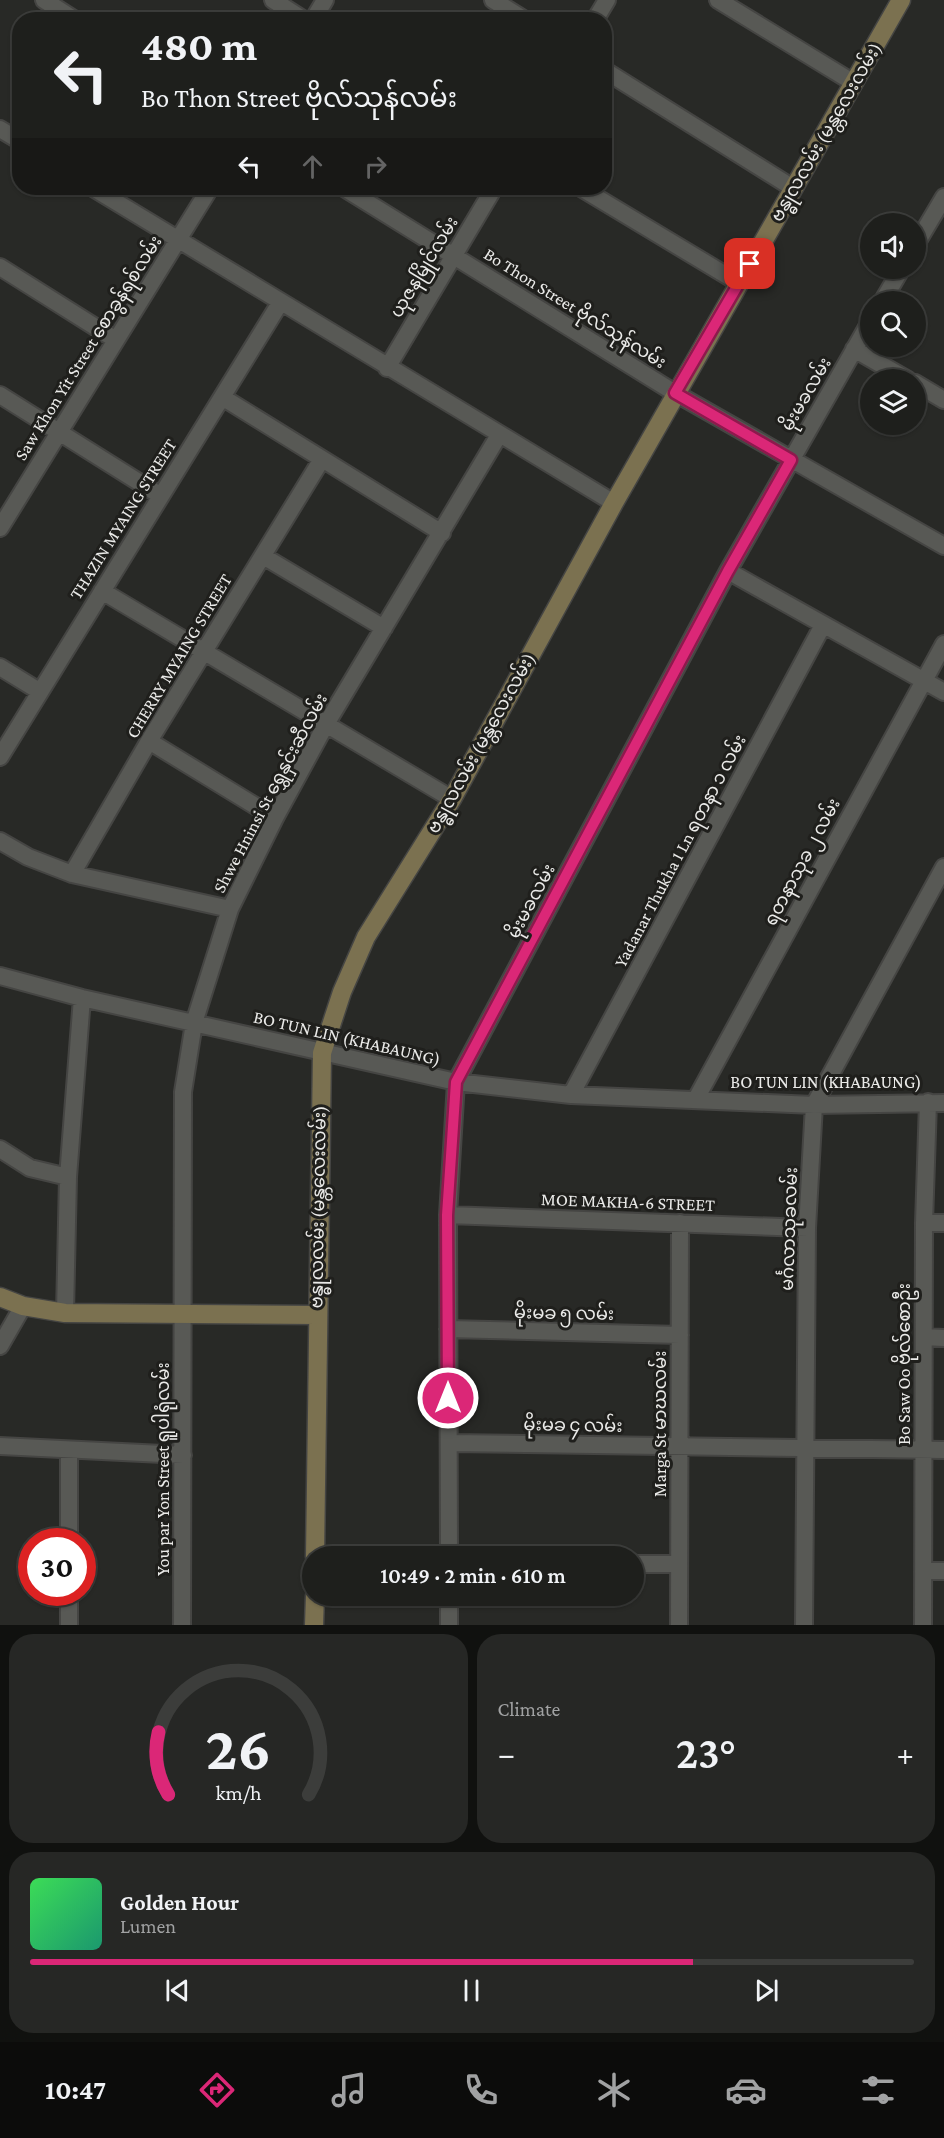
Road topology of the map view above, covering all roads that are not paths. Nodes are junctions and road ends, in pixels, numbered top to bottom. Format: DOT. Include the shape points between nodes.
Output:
graph roads {
  1 [pos="44,0"];
  2 [pos="273,0"];
  3 [pos="493,0"];
  4 [pos="718,0"];
  5 [pos="901,0"];
  6 [pos="63,12"];
  7 [pos="292,12"];
  8 [pos="512,12"];
  9 [pos="612,75"];
  10 [pos="854,83"];
  11 [pos="794,188"];
  12 [pos="104,195"];
  13 [pos="206,195"];
  14 [pos="355,195"];
  15 [pos="491,195"];
  16 [pos="593,195"];
  17 [pos="944,197"];
  18 [pos="926,227"];
  19 [pos="177,241"];
  20 [pos="454,256"];
  21 [pos="0,267"];
  22 [pos="738,283"];
  23 [pos="280,303"];
  24 [pos="860,339"];
  25 [pos="116,340"];
  26 [pos="854,349"];
  27 [pos="387,368"];
  28 [pos="889,369"];
  29 [pos="926,389"];
  30 [pos="675,393"];
  31 [pos="0,394"];
  32 [pos="222,397"];
  33 [pos="944,400"];
  34 [pos="59,432"];
  35 [pos="499,435"];
  36 [pos="322,459"];
  37 [pos="791,460"];
  38 [pos="161,496"];
  39 [pos="614,502"];
  40 [pos="0,528"];
  41 [pos="442,533"];
  42 [pos="944,546"];
  43 [pos="262,556"];
  44 [pos="728,571"];
  45 [pos="102,591"];
  46 [pos="823,626"];
  47 [pos="384,628"];
  48 [pos="944,644"];
  49 [pos="203,653"];
  50 [pos="0,667"];
  51 [pos="923,680"];
  52 [pos="39,691"];
  53 [pos="944,692"];
  54 [pos="326,726"];
  55 [pos="149,741"];
  56 [pos="0,757"];
  57 [pos="452,799"];
  58 [pos="275,818"];
  59 [pos="0,841"];
  60 [pos="944,867"];
  61 [pos="72,874"];
  62 [pos="230,909"];
  63 [pos="0,976"];
  64 [pos="82,998"];
  65 [pos="195,1023"];
  66 [pos="321,1053"];
  67 [pos="456,1082"];
  68 [pos="571,1095"];
  69 [pos="696,1099"];
  70 [pos="936,1102"];
  71 [pos="814,1105"];
  72 [pos="0,1149"];
  73 [pos="68,1177"];
  74 [pos="447,1215"];
  75 [pos="680,1223"];
  76 [pos="924,1223"];
  77 [pos="944,1223"];
  78 [pos="807,1227"];
  79 [pos="0,1297"];
  80 [pos="24,1306"];
  81 [pos="65,1313"];
  82 [pos="183,1314"];
  83 [pos="317,1315"];
  84 [pos="448,1329"];
  85 [pos="680,1335"];
  86 [pos="924,1337"];
  87 [pos="944,1338"];
  88 [pos="0,1346"];
  89 [pos="449,1443"];
  90 [pos="0,1446"];
  91 [pos="679,1446"];
  92 [pos="804,1448"];
  93 [pos="924,1449"];
  94 [pos="944,1450"];
  95 [pos="69,1452"];
  96 [pos="183,1455"];
  97 [pos="69,1528"];
  98 [pos="315,1546"];
  99 [pos="449,1546"];
  100 [pos="644,1564"];
  101 [pos="679,1564"];
  102 [pos="923,1571"];
  103 [pos="944,1571"];
  104 [pos="69,1606"];
  105 [pos="315,1606"];
  106 [pos="449,1606"];
  107 [pos="69,1625"];
  108 [pos="182,1625"];
  109 [pos="315,1625"];
  110 [pos="449,1625"];
  111 [pos="679,1625"];
  112 [pos="804,1625"];
  113 [pos="923,1625"];
  1 -- 6 [label="street"];
  2 -- 7 [label="street"];
  3 -- 8 [label="street"];
  4 -- 10 [label="street"];
  5 -- 10 [label="street, ဗန္ဓုလလမ်း (မန္တလေးလမ်း)"];
  9 -- 11 [label="street"];
  10 -- 11 [label="street, ဗန္ဓုလလမ်း (မန္တလေးလမ်း)"];
  11 -- 22 [label="street, ဗန္ဓုလလမ်း (မန္တလေးလမ်း)"];
  12 -- 19 [label="street"];
  13 -- 19 [label="street, Saw Khon Yit Street စောခွန်ရစ်လမ်း"];
  14 -- 20 [label="street, Bo Thon Street ဗိုလ်သုန်လမ်း"];
  15 -- 20 [label="street, ယုဇနမြိုင်လမ်း"];
  16 -- 22 [label="street"];
  17 -- 18 [label="street"];
  19 -- 23 [label="street"];
  19 -- 25 [label="street, Saw Khon Yit Street စောခွန်ရစ်လမ်း"];
  20 -- 27 [label="street, ယုဇနမြိုင်လမ်း"];
  20 -- 30 [label="street, Bo Thon Street ဗိုလ်သုန်လမ်း"];
  21 -- 25 [label="street"];
  22 -- 30 [label="street, ဗန္ဓုလလမ်း (မန္တလေးလမ်း)"];
  23 -- 27 [label="street"];
  23 -- 32 [label="street, THAZIN MYAING STREET"];
  24 -- 26 [label="street, မိုးမခလမ်း"];
  25 -- 34 [label="street, Saw Khon Yit Street စောခွန်ရစ်လမ်း"];
  26 -- 28 [label="street"];
  26 -- 37 [label="street, မိုးမခလမ်း"];
  27 -- 35 [label="street"];
  29 -- 33 [label="street"];
  30 -- 37 [label="street, Bo Thon Street ဗိုလ်သုန်လမ်း"];
  30 -- 39 [label="street, ဗန္ဓုလလမ်း (မန္တလေးလမ်း)"];
  31 -- 34 [label="street"];
  32 -- 36 [label="street"];
  32 -- 38 [label="street, THAZIN MYAING STREET"];
  34 -- 38 [label="street"];
  34 -- 40 [label="street, Saw Khon Yit Street စောခွန်ရစ်လမ်း"];
  35 -- 39 [label="street"];
  35 -- 41 [label="street, Shwe Hninsi St ရွှေနှင်းဆီလမ်း"];
  36 -- 41 [label="street"];
  36 -- 43 [label="street, CHERRY MYAING STREET"];
  37 -- 42 [label="street, Bo Thon Street ဗိုလ်သုန်လမ်း"];
  37 -- 44 [label="street, မိုးမခလမ်း"];
  38 -- 45 [label="street, THAZIN MYAING STREET"];
  39 -- 57 [label="street, ဗန္ဓုလလမ်း (မန္တလေးလမ်း)"];
  41 -- 47 [label="street, Shwe Hninsi St ရွှေနှင်းဆီလမ်း"];
  43 -- 47 [label="street"];
  43 -- 49 [label="street, CHERRY MYAING STREET"];
  44 -- 46 [label="street"];
  44 -- 67 [label="street, မိုးမခလမ်း"];
  45 -- 49 [label="street"];
  45 -- 52 [label="street, THAZIN MYAING STREET"];
  46 -- 51 [label="street"];
  46 -- 68 [label="street, Yadanar Thukha 1 Ln ရတနာ ၁ လမ်း"];
  47 -- 54 [label="street, Shwe Hninsi St ရွှေနှင်းဆီလမ်း"];
  48 -- 51 [label="street, ရတနာသုခ ၂ လမ်း"];
  49 -- 54 [label="street"];
  49 -- 55 [label="street, CHERRY MYAING STREET"];
  50 -- 52 [label="street"];
  51 -- 53 [label="street"];
  51 -- 69 [label="street, ရတနာသုခ ၂ လမ်း"];
  52 -- 56 [label="street, THAZIN MYAING STREET"];
  54 -- 57 [label="street"];
  54 -- 58 [label="street, Shwe Hninsi St ရွှေနှင်းဆီလမ်း"];
  55 -- 58 [label="street"];
  55 -- 61 [label="street, CHERRY MYAING STREET"];
  57 -- 66 [label="street, ဗန္ဓုလလမ်း (မန္တလေးလမ်း)" via="366,937"];
  58 -- 62 [label="street, Shwe Hninsi St ရွှေနှင်းဆီလမ်း"];
  59 -- 61 [label="street"];
  60 -- 71 [label="street, မင်္ဂလာသုခလမ်း"];
  61 -- 62 [label="street"];
  62 -- 65 [label="street, Shwe Hninsi St ရွှေနှင်းဆီလမ်း"];
  63 -- 64 [label="street, BO TUN LIN (KHABAUNG)"];
  64 -- 65 [label="street, BO TUN LIN (KHABAUNG)"];
  64 -- 73 [label="street"];
  65 -- 66 [label="street, BO TUN LIN (KHABAUNG)"];
  65 -- 82 [label="street, Shwe Hninsi St ရွှေနှင်းဆီလမ်း" via="183,1092"];
  66 -- 67 [label="street, BO TUN LIN (KHABAUNG)"];
  66 -- 83 [label="street, ဗန္ဓုလလမ်း (မန္တလေးလမ်း)"];
  67 -- 68 [label="street, BO TUN LIN (KHABAUNG)"];
  67 -- 74 [label="street, မိုးမခလမ်း"];
  68 -- 69 [label="street, BO TUN LIN (KHABAUNG)"];
  69 -- 71 [label="street, BO TUN LIN (KHABAUNG)"];
  70 -- 71 [label="street, BO TUN LIN (KHABAUNG)"];
  70 -- 76 [label="street, Bo Saw Oo ဗိုလ်စောဦး"];
  71 -- 78 [label="street, မင်္ဂလာသုခလမ်း"];
  72 -- 73 [label="street" via="30,1168"];
  73 -- 81 [label="street"];
  74 -- 75 [label="street, MOE MAKHA-6 STREET"];
  74 -- 84 [label="street, မိုးမခလမ်း"];
  75 -- 78 [label="street, MOE MAKHA-6 STREET"];
  75 -- 85 [label="street, Marga St မာဃလမ်း"];
  76 -- 77 [label="street"];
  76 -- 86 [label="street, Bo Saw Oo ဗိုလ်စောဦး"];
  78 -- 92 [label="street, မင်္ဂလာသုခလမ်း"];
  79 -- 80 [label="street"];
  80 -- 81 [label="street"];
  80 -- 88 [label="street"];
  81 -- 82 [label="street"];
  82 -- 83 [label="street"];
  82 -- 96 [label="street, You par Yon Street ရူပါရုံလမ်း"];
  83 -- 98 [label="street, ဗန္ဓုလလမ်း (မန္တလေးလမ်း)"];
  84 -- 85 [label="street, မိုးမခ ၅ လမ်း"];
  84 -- 89 [label="street, မိုးမခလမ်း"];
  85 -- 91 [label="street, Marga St မာဃလမ်း"];
  86 -- 87 [label="street"];
  86 -- 93 [label="street, Bo Saw Oo ဗိုလ်စောဦး"];
  89 -- 91 [label="street, မိုးမခ ၄ လမ်း"];
  89 -- 99 [label="street, မိုးမခလမ်း"];
  90 -- 95 [label="street"];
  91 -- 92 [label="street, မိုးမခ ၄ လမ်း"];
  91 -- 101 [label="street, Marga St မာဃလမ်း"];
  92 -- 93 [label="street, မိုးမခ ၄ လမ်း"];
  92 -- 112 [label="street, မင်္ဂလာသုခလမ်း"];
  93 -- 94 [label="street, မိုးမခ ၄ လမ်း"];
  93 -- 102 [label="street, Bo Saw Oo ဗိုလ်စောဦး"];
  95 -- 96 [label="street"];
  95 -- 97 [label="street"];
  96 -- 108 [label="street, You par Yon Street ရူပါရုံလမ်း"];
  100 -- 101 [label="street"];
  101 -- 111 [label="street, Marga St မာဃလမ်း"];
  102 -- 103 [label="street"];
  102 -- 113 [label="street, Bo Saw Oo ဗိုလ်စောဦး"];
  104 -- 107 [label="street"];
  105 -- 109 [label="street"];
  106 -- 110 [label="street"];
}
